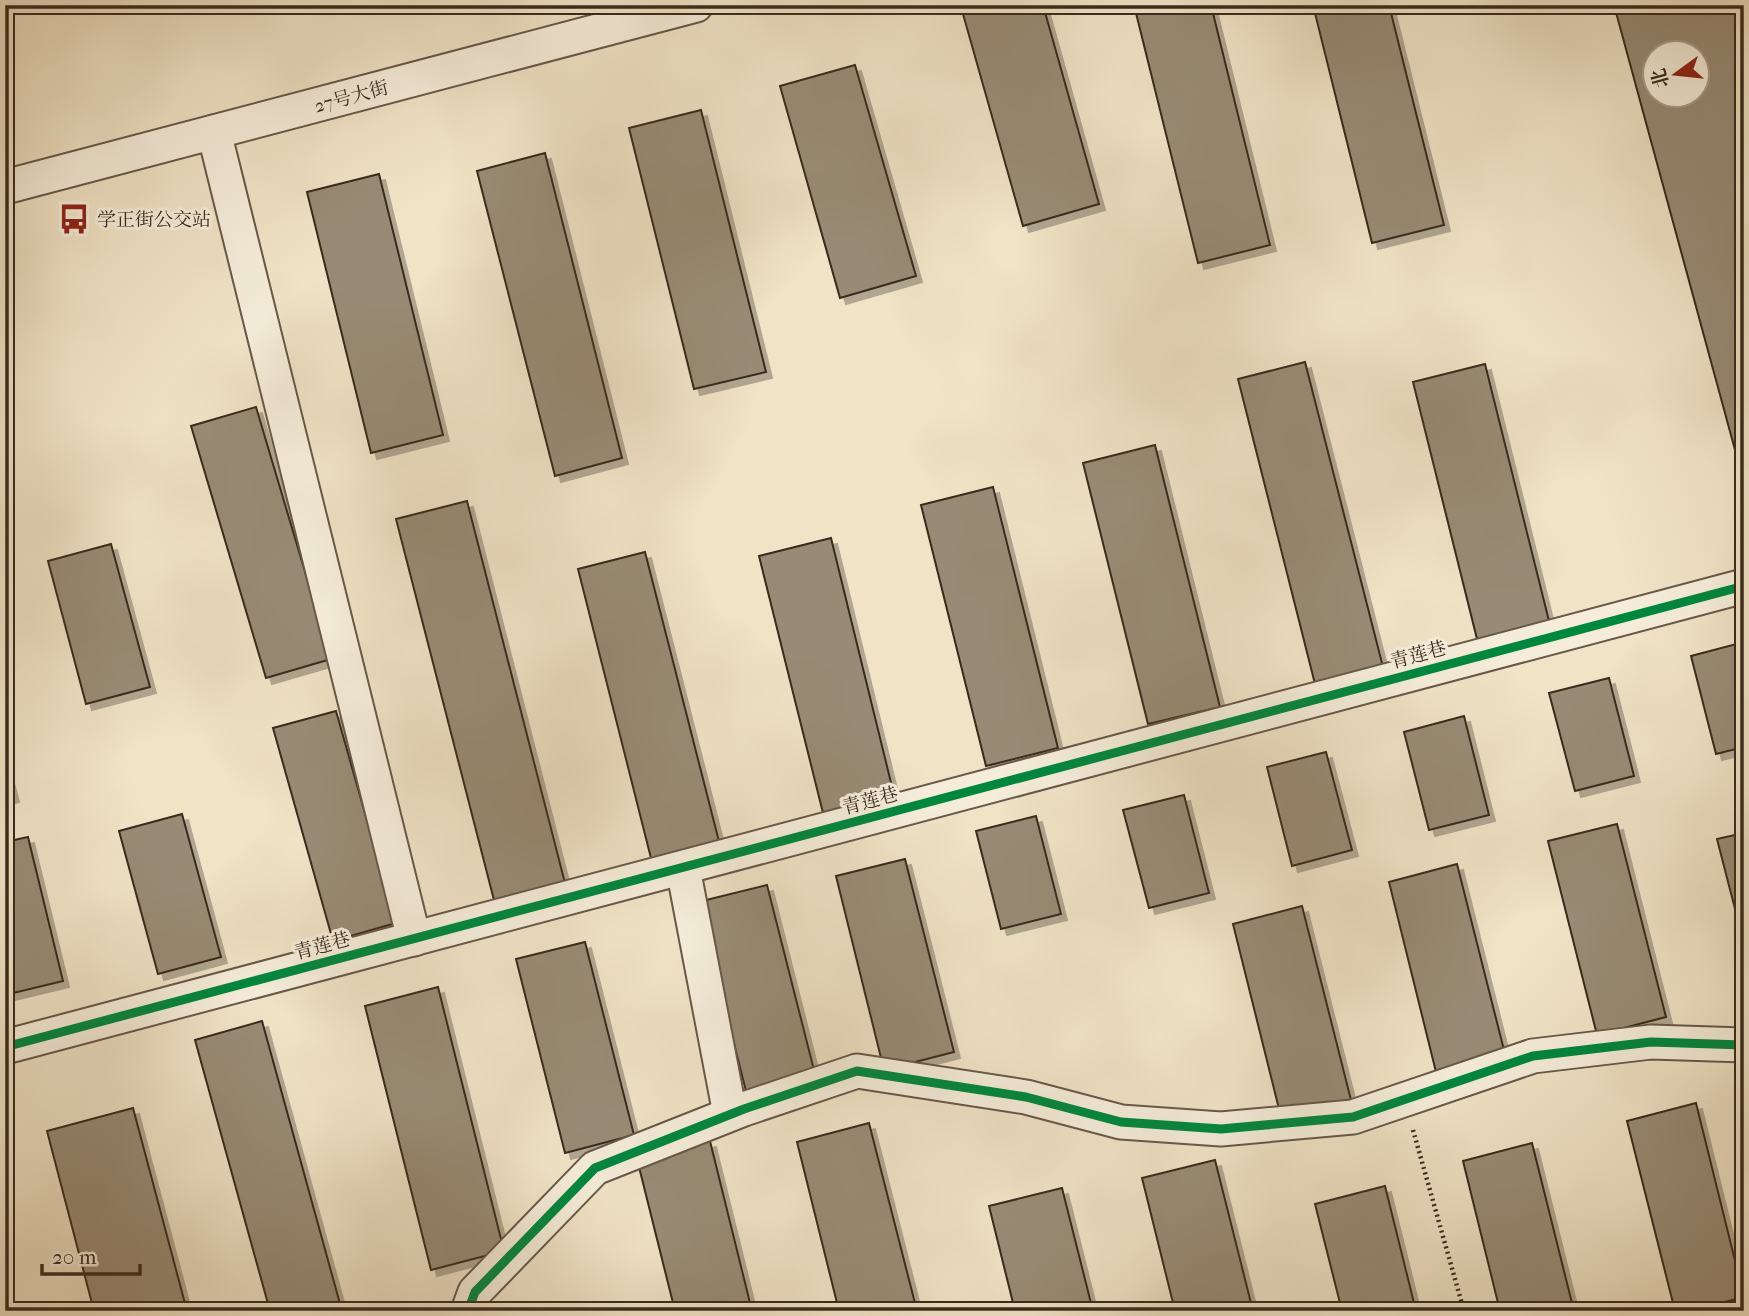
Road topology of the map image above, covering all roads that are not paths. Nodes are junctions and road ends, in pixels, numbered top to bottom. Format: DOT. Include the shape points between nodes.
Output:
graph roads {
  1 [pos="696,5"];
  2 [pos="214,132"];
  3 [pos="5,187"];
  4 [pos="1744,586"];
  5 [pos="683,868"];
  6 [pos="414,939"];
  7 [pos="1744,1045"];
  8 [pos="5,1048"];
  9 [pos="730,1114"];
  10 [pos="468,1311"];
  1 -- 2 [label="street, 27号大街"];
  2 -- 3 [label="street, 27号大街"];
  2 -- 6 [label="street"];
  4 -- 5 [label="street, 青莲巷"];
  5 -- 6 [label="street, 青莲巷"];
  5 -- 9 [label="street"];
  6 -- 8 [label="street, 青莲巷"];
  7 -- 9 [label="street" via="1651,1042 1534,1056 1353,1117 1221,1129 1121,1122 1026,1097 857,1071"];
  9 -- 10 [label="street" via="595,1168 475,1292"];
}
